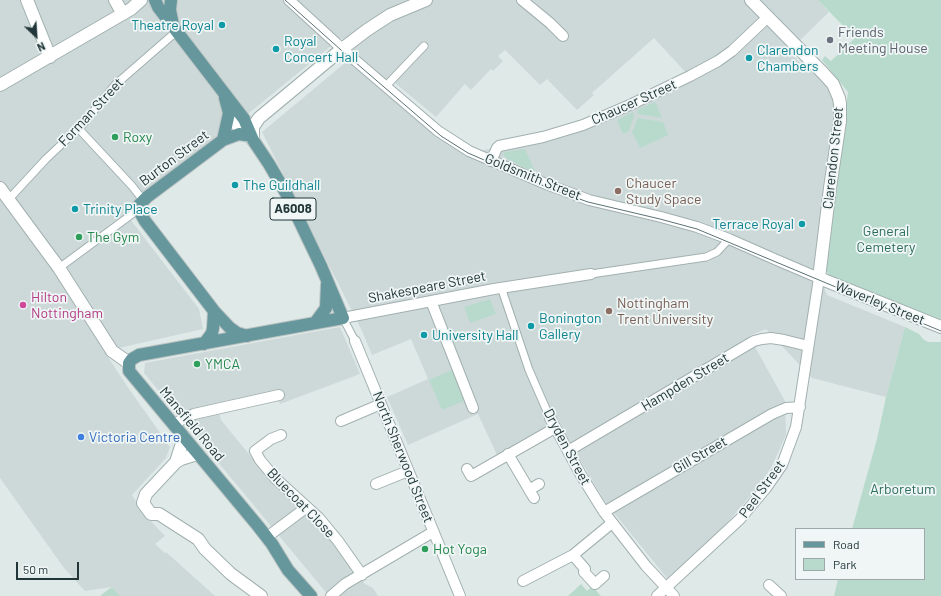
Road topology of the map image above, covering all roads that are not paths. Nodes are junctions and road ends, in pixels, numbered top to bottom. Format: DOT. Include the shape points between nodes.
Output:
graph roads {
  1 [pos="27,0"];
  2 [pos="115,0"];
  3 [pos="141,0"];
  4 [pos="171,0"];
  5 [pos="289,0"];
  6 [pos="426,0"];
  7 [pos="522,0"];
  8 [pos="751,0"];
  9 [pos="155,2"];
  10 [pos="127,12"];
  11 [pos="768,17"];
  12 [pos="175,28"];
  13 [pos="563,36"];
  14 [pos="424,46"];
  15 [pos="342,49"];
  16 [pos="50,57"];
  17 [pos="0,85"];
  18 [pos="386,86"];
  19 [pos="223,91"];
  20 [pos="229,115"];
  21 [pos="78,128"];
  22 [pos="249,137"];
  23 [pos="222,140"];
  24 [pos="491,161"];
  25 [pos="0,188"];
  26 [pos="9,199"];
  27 [pos="141,204"];
  28 [pos="729,239"];
  29 [pos="59,268"];
  30 [pos="591,274"];
  31 [pos="819,278"];
  32 [pos="327,282"];
  33 [pos="500,287"];
  34 [pos="431,302"];
  35 [pos="214,311"];
  36 [pos="343,318"];
  37 [pos="315,324"];
  38 [pos="941,327"];
  39 [pos="247,336"];
  40 [pos="355,341"];
  41 [pos="204,344"];
  42 [pos="808,346"];
  43 [pos="129,363"];
  44 [pos="279,395"];
  45 [pos="382,404"];
  46 [pos="800,407"];
  47 [pos="473,408"];
  48 [pos="341,421"];
  49 [pos="552,423"];
  50 [pos="173,424"];
  51 [pos="281,435"];
  52 [pos="184,438"];
  53 [pos="568,451"];
  54 [pos="197,454"];
  55 [pos="508,454"];
  56 [pos="176,462"];
  57 [pos="467,470"];
  58 [pos="408,471"];
  59 [pos="376,484"];
  60 [pos="539,484"];
  61 [pos="306,507"];
  62 [pos="604,512"];
  63 [pos="612,523"];
  64 [pos="433,532"];
  65 [pos="268,537"];
  66 [pos="573,555"];
  67 [pos="362,575"];
  68 [pos="604,576"];
  69 [pos="523,581"];
  70 [pos="666,588"];
  71 [pos="261,596"];
  72 [pos="311,596"];
  73 [pos="330,596"];
  74 [pos="460,596"];
  75 [pos="657,596"];
  76 [pos="674,596"];
  1 -- 16 [label="street"];
  2 -- 10 [label="street"];
  3 -- 10 [label="street"];
  4 -- 12 [label="main road" via="170,10"];
  5 -- 15 [label="street, Goldsmith Street"];
  6 -- 15 [label="street" via="390,15"];
  7 -- 13 [label="street"];
  8 -- 11 [label="street, Clarendon Street"];
  9 -- 10 [label="street"];
  9 -- 12 [label="main road"];
  10 -- 16 [label="street"];
  11 -- 24 [label="street, Chaucer Street" via="732,51 690,76 583,124 543,137 499,146"];
  11 -- 31 [label="street, Clarendon Street" via="833,84 839,98 840,121"];
  12 -- 19 [label="main road"];
  12 -- 21 [label="street, Forman Street" via="115,85"];
  14 -- 18 [label="street"];
  15 -- 18 [label="street, Goldsmith Street"];
  15 -- 22 [label="street" via="258,118"];
  16 -- 17 [label="street"];
  18 -- 24 [label="street, Goldsmith Street" via="438,131"];
  19 -- 20 [label="main road, Burton Street"];
  19 -- 22 [label="main road, A6008" via="244,119"];
  20 -- 22 [label="street"];
  20 -- 23 [label="main road, Burton Street"];
  21 -- 26 [label="street, Forman Street"];
  21 -- 27 [label="street" via="132,186"];
  22 -- 23 [label="main road, Burton Street" via="235,135"];
  22 -- 32 [label="main road, A6008" via="287,195"];
  23 -- 27 [label="main road, Burton Street"];
  24 -- 28 [label="street, Goldsmith Street" via="589,200 697,227"];
  25 -- 26 [label="street"];
  26 -- 29 [label="street"];
  27 -- 29 [label="street, Burton Street"];
  27 -- 35 [label="main road" via="145,222"];
  28 -- 30 [label="street, Shakespeare Street" via="716,252 706,257"];
  28 -- 31 [label="street, Goldsmith Street"];
  29 -- 43 [label="street" via="112,351"];
  30 -- 33 [label="street, Shakespeare Street"];
  31 -- 38 [label="street, Waverley Street"];
  31 -- 42 [label="street, Peel Street"];
  32 -- 36 [label="main road, A6008"];
  32 -- 37 [label="main road, A6008" via="326,308"];
  33 -- 34 [label="street, Shakespeare Street"];
  33 -- 49 [label="street, Dryden Street" via="529,370"];
  34 -- 36 [label="street, Shakespeare Street"];
  34 -- 47 [label="street"];
  35 -- 39 [label="main road" via="230,328"];
  35 -- 41 [label="main road" via="214,328"];
  36 -- 37 [label="main road, Shakespeare Street"];
  36 -- 40 [label="street, North Sherwood Street"];
  37 -- 39 [label="main road, Shakespeare Street"];
  39 -- 41 [label="main road, Shakespeare Street"];
  40 -- 45 [label="street, North Sherwood Street"];
  41 -- 43 [label="main road, Shakespeare Street" via="139,356"];
  42 -- 46 [label="street, Peel Street"];
  42 -- 53 [label="street, Hampden Street" via="771,338 754,341"];
  43 -- 50 [label="main road, Mansfield Road" via="131,375"];
  44 -- 50 [label="street" via="194,414"];
  45 -- 48 [label="street"];
  45 -- 58 [label="street, North Sherwood Street"];
  46 -- 62 [label="street, Gill Street" via="786,408 772,414"];
  46 -- 70 [label="street, Peel Street" via="791,444 782,465 766,488 740,519"];
  49 -- 53 [label="street, Dryden Street"];
  49 -- 55 [label="street"];
  50 -- 52 [label="main road, Mansfield Road"];
  51 -- 61 [label="street, Bluecoat Close" via="252,448 272,474"];
  52 -- 54 [label="main road, Mansfield Road"];
  52 -- 56 [label="street"];
  53 -- 62 [label="street, Dryden Street"];
  54 -- 56 [label="street"];
  54 -- 65 [label="main road, Mansfield Road"];
  55 -- 57 [label="street" via="471,476"];
  55 -- 60 [label="street" via="532,494"];
  56 -- 71 [label="street" via="146,494 146,512 159,514 198,540 231,574"];
  58 -- 59 [label="street"];
  58 -- 64 [label="street, North Sherwood Street"];
  61 -- 65 [label="street"];
  61 -- 67 [label="street, Bluecoat Close" via="338,541"];
  62 -- 63 [label="street, Dryden Street"];
  63 -- 66 [label="street"];
  63 -- 70 [label="street, Dryden Street"];
  64 -- 67 [label="street"];
  64 -- 74 [label="street, North Sherwood Street"];
  65 -- 72 [label="main road, Mansfield Road" via="288,570"];
  66 -- 68 [label="street" via="595,584"];
  66 -- 69 [label="street"];
  67 -- 73 [label="street"];
  70 -- 75 [label="street, Peel Street"];
  70 -- 76 [label="street, Dryden Street"];
}
